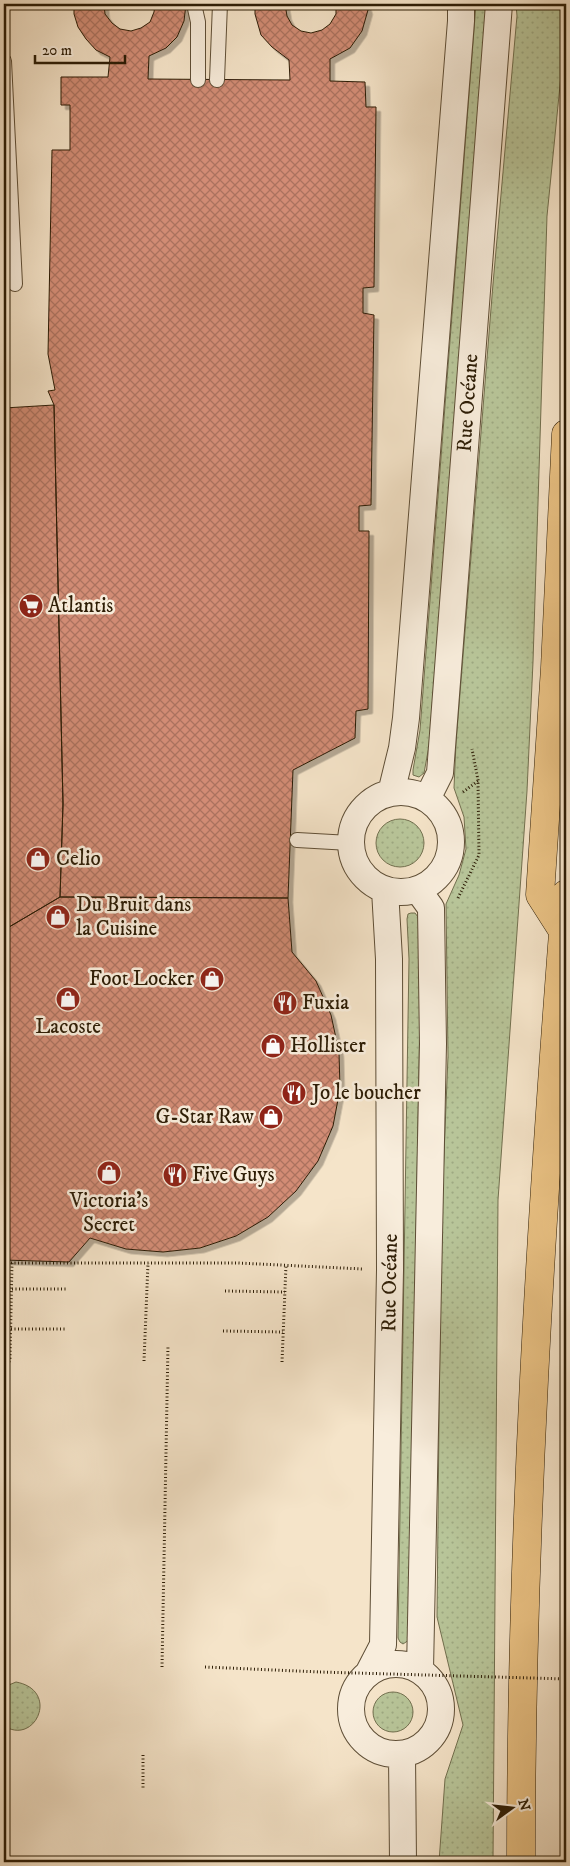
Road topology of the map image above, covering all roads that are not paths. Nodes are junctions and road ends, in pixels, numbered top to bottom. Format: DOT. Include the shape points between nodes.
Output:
graph roads {
  1 [pos="194,4"];
  2 [pos="220,4"];
  3 [pos="461,4"];
  4 [pos="499,4"];
  5 [pos="4,61"];
  6 [pos="198,80"];
  7 [pos="217,80"];
  8 [pos="14,284"];
  9 [pos="566,434"];
  10 [pos="391,793"];
  11 [pos="427,799"];
  12 [pos="297,840"];
  13 [pos="350,842"];
  14 [pos="385,890"];
  15 [pos="418,890"];
  16 [pos="566,894"];
  17 [pos="563,931"];
  18 [pos="369,1672"];
  19 [pos="429,1673"];
  20 [pos="402,1754"];
  21 [pos="403,1862"];
  22 [pos="521,1862"];
  1 -- 6 [label="lane" via="198,22"];
  2 -- 7 [label="lane"];
  3 -- 10 [label="street, Rue Océane" via="406,718"];
  4 -- 11 [label="street, Rue Océane" via="440,773"];
  5 -- 8 [label="lane"];
  9 -- 17 [label="highway" via="540,895"];
  10 -- 11 [label="street" via="413,794"];
  10 -- 13 [label="street" via="368,805 358,817"];
  11 -- 15 [label="street" via="448,824 452,840 450,856 443,871"];
  12 -- 13 [label="lane"];
  13 -- 14 [label="street" via="362,874"];
  14 -- 15 [label="street" via="401,893"];
  14 -- 18 [label="street, Rue Océane" via="389,959 390,1270 383,1645"];
  15 -- 19 [label="street, Rue Océane" via="431,908 434,1044"];
  16 -- 17 [label="highway"];
  17 -- 22 [label="highway" via="542,1223 530,1453"];
  18 -- 19 [label="street" via="394,1663"];
  18 -- 20 [label="street" via="353,1693 352,1720 357,1732 376,1750"];
  19 -- 20 [label="street" via="441,1704 436,1731 416,1750"];
  20 -- 21 [label="street"];
}
